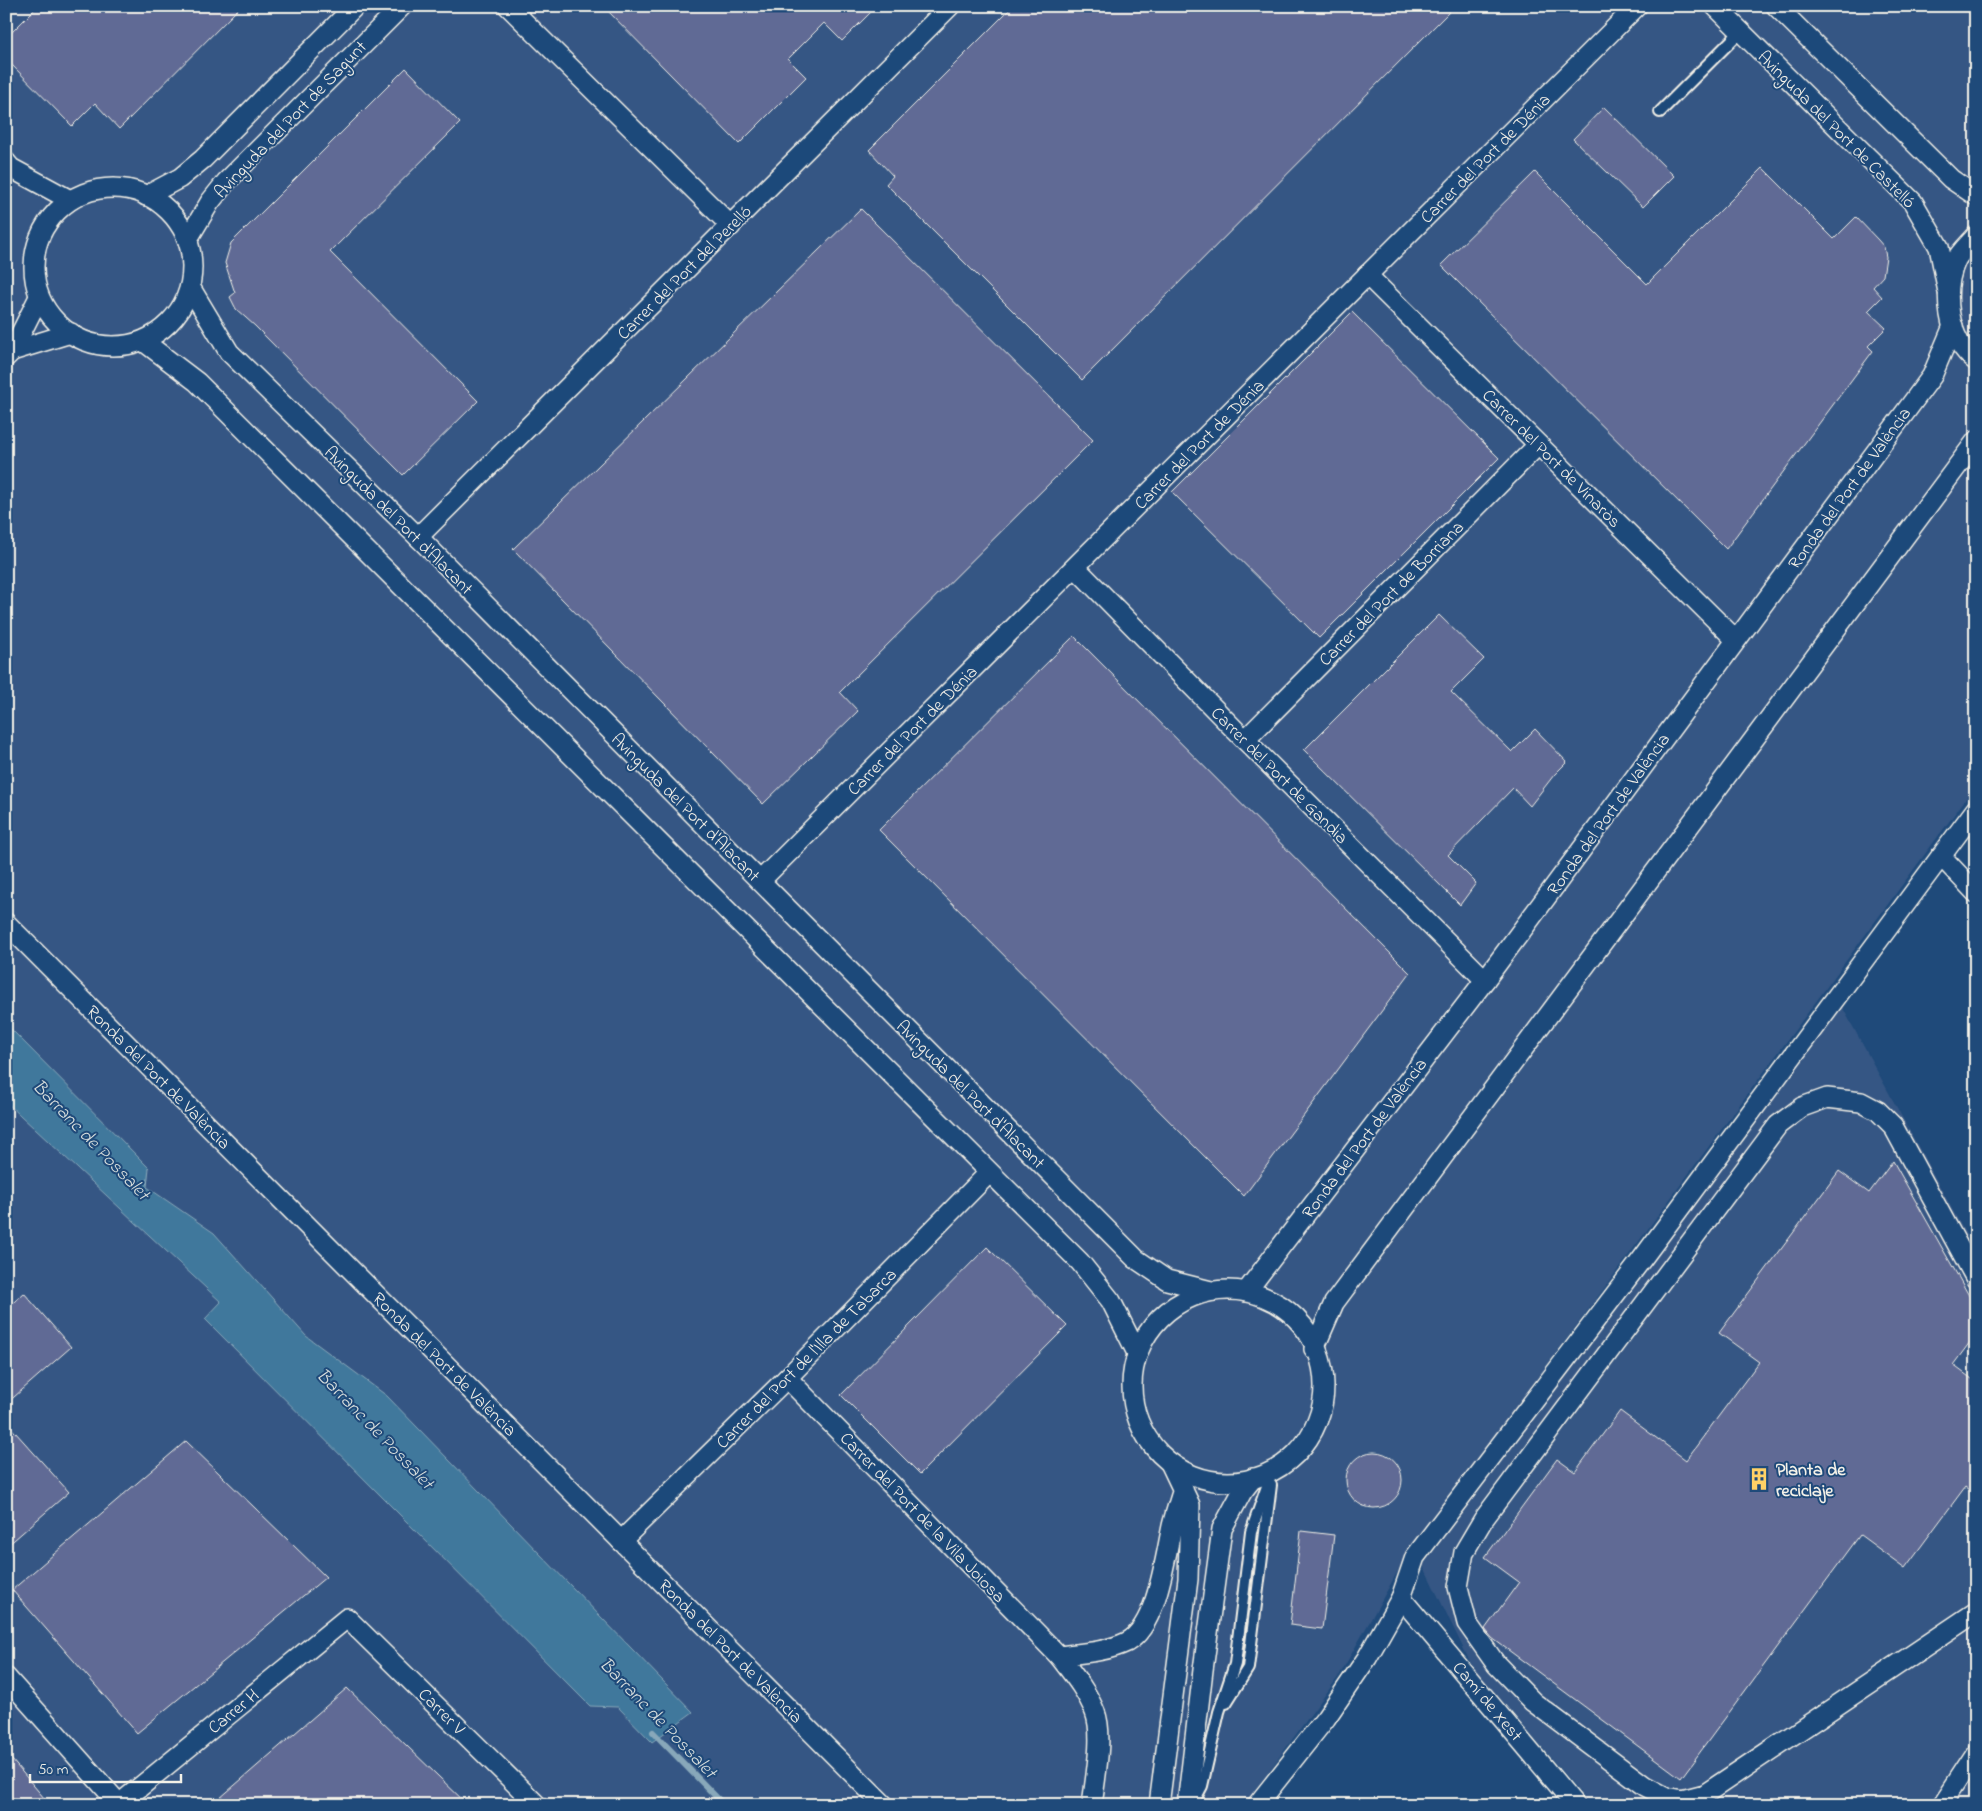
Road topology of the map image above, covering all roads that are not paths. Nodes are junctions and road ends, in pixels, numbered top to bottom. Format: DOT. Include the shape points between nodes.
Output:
graph roads {
  1 [pos="356,6"];
  2 [pos="402,6"];
  3 [pos="508,6"];
  4 [pos="950,6"];
  5 [pos="1637,6"];
  6 [pos="1715,6"];
  7 [pos="1776,6"];
  8 [pos="1741,31"];
  9 [pos="1660,112"];
  10 [pos="6,162"];
  11 [pos="146,196"];
  12 [pos="1976,196"];
  13 [pos="70,200"];
  14 [pos="731,226"];
  15 [pos="1976,236"];
  16 [pos="188,239"];
  17 [pos="1367,275"];
  18 [pos="190,287"];
  19 [pos="1948,292"];
  20 [pos="39,297"];
  21 [pos="1953,326"];
  22 [pos="71,333"];
  23 [pos="143,341"];
  24 [pos="9,354"];
  25 [pos="1976,361"];
  26 [pos="1976,440"];
  27 [pos="1538,444"];
  28 [pos="418,537"];
  29 [pos="1076,568"];
  30 [pos="1736,640"];
  31 [pos="1245,740"];
  32 [pos="1976,809"];
  33 [pos="1941,856"];
  34 [pos="760,881"];
  35 [pos="1976,893"];
  36 [pos="6,923"];
  37 [pos="1485,980"];
  38 [pos="989,1173"];
  39 [pos="1976,1279"];
  40 [pos="1211,1291"];
  41 [pos="1246,1292"];
  42 [pos="1314,1349"];
  43 [pos="1137,1353"];
  44 [pos="787,1378"];
  45 [pos="1171,1465"];
  46 [pos="1272,1472"];
  47 [pos="1253,1478"];
  48 [pos="1183,1489"];
  49 [pos="621,1541"];
  50 [pos="1402,1598"];
  51 [pos="1976,1612"];
  52 [pos="347,1618"];
  53 [pos="1059,1656"];
  54 [pos="6,1677"];
  55 [pos="1219,1712"];
  56 [pos="1976,1753"];
  57 [pos="119,1804"];
  58 [pos="537,1805"];
  59 [pos="884,1805"];
  60 [pos="1092,1805"];
  61 [pos="1158,1805"];
  62 [pos="1187,1805"];
  63 [pos="1192,1805"];
  64 [pos="1257,1805"];
  65 [pos="1575,1805"];
  66 [pos="1942,1805"];
  1 -- 11 [label="street, Avinguda del Port de Sagunt" via="203,159 180,178"];
  2 -- 16 [label="street, Avinguda del Port de Sagunt" via="226,182"];
  3 -- 14 [label="street"];
  4 -- 14 [label="street, Carrer del Port del Perelló"];
  5 -- 17 [label="street, Carrer del Port de Dénia"];
  6 -- 8 [label="street, Avinguda del Port de Castelló"];
  7 -- 12 [label="street" via="1951,179"];
  8 -- 9 [label="lane"];
  8 -- 19 [label="street, Avinguda del Port de Castelló" via="1913,202 1939,247"];
  10 -- 13 [label="street" via="11,168"];
  11 -- 13 [label="street" via="112,188 86,192"];
  11 -- 16 [label="street" via="156,200 173,216"];
  13 -- 20 [label="street" via="57,210 41,232 33,260"];
  14 -- 28 [label="street, Carrer del Port del Perelló"];
  15 -- 19 [label="street" via="1956,260"];
  16 -- 18 [label="street"];
  17 -- 27 [label="street, Carrer del Port de Vinaròs"];
  17 -- 29 [label="street, Carrer del Port de Dénia"];
  18 -- 23 [label="street" via="176,316 159,333"];
  18 -- 28 [label="street, Avinguda del Port d'Alacant" via="229,352"];
  19 -- 21 [label="street, Avinguda del Port de Castelló"];
  20 -- 22 [label="street" via="58,326"];
  20 -- 24 [label="street"];
  21 -- 25 [label="street" via="1960,344"];
  21 -- 30 [label="street, Ronda del Port de València" via="1932,376"];
  22 -- 23 [label="street" via="89,343 125,346"];
  22 -- 24 [label="street"];
  23 -- 38 [label="street" via="197,382"];
  26 -- 42 [label="street" via="1334,1303"];
  27 -- 30 [label="street, Carrer del Port de Vinaròs"];
  27 -- 31 [label="street, Carrer del Port de Borriana"];
  28 -- 34 [label="street, Avinguda del Port d'Alacant"];
  29 -- 31 [label="street, Carrer del Port de Gandia"];
  29 -- 34 [label="street, Carrer del Port de Dénia"];
  30 -- 37 [label="street, Ronda del Port de València"];
  31 -- 37 [label="street, Carrer del Port de Gandia"];
  32 -- 33 [label="street"];
  33 -- 35 [label="street"];
  33 -- 50 [label="street" via="1642,1259 1415,1557"];
  34 -- 40 [label="street, Avinguda del Port d'Alacant" via="1136,1259 1167,1280"];
  36 -- 49 [label="street, Ronda del Port de València"];
  37 -- 41 [label="street, Ronda del Port de València"];
  38 -- 43 [label="street" via="1080,1262 1111,1301"];
  38 -- 44 [label="street, Carrer del Port de l'Illa de Tabarca"];
  39 -- 51 [label="street" via="1893,1126 1878,1111 1861,1102 1827,1098 1802,1107 1778,1125 1483,1520 1464,1552 1458,1587 1467,1623 1496,1664 1533,1702 1645,1786 1666,1797 1682,1800 1706,1794"];
  40 -- 41 [label="street"];
  40 -- 43 [label="street" via="1192,1296 1158,1319"];
  41 -- 42 [label="street" via="1283,1307 1310,1335"];
  42 -- 46 [label="street" via="1324,1374 1322,1408 1315,1428 1296,1455"];
  43 -- 45 [label="street" via="1133,1366 1133,1405 1152,1447"];
  44 -- 49 [label="street, Carrer del Port de l'Illa de Tabarca"];
  44 -- 53 [label="street, Carrer del Port de la Vila Joiosa"];
  45 -- 47 [label="street" via="1199,1478 1218,1482 1242,1482"];
  45 -- 48 [label="street"];
  46 -- 47 [label="street"];
  46 -- 55 [label="lane" via="1251,1532 1234,1664"];
  46 -- 55 [label="lane" via="1248,1668"];
  47 -- 62 [label="street" via="1222,1529"];
  48 -- 53 [label="street" via="1159,1590 1142,1626 1129,1640 1107,1650"];
  48 -- 61 [label="street" via="1190,1505 1188,1579"];
  49 -- 59 [label="street, Ronda del Port de València"];
  50 -- 64 [label="street" via="1336,1703"];
  50 -- 65 [label="street, Camí de Xest"];
  52 -- 57 [label="street, Carrer H"];
  52 -- 58 [label="street, Carrer V"];
  53 -- 60 [label="street, Carrer del Port de la Vila Joiosa" via="1096,1713 1099,1746"];
  54 -- 57 [label="street"];
  55 -- 63 [label="lane" via="1202,1786"];
  56 -- 66 [label="street"];
}
